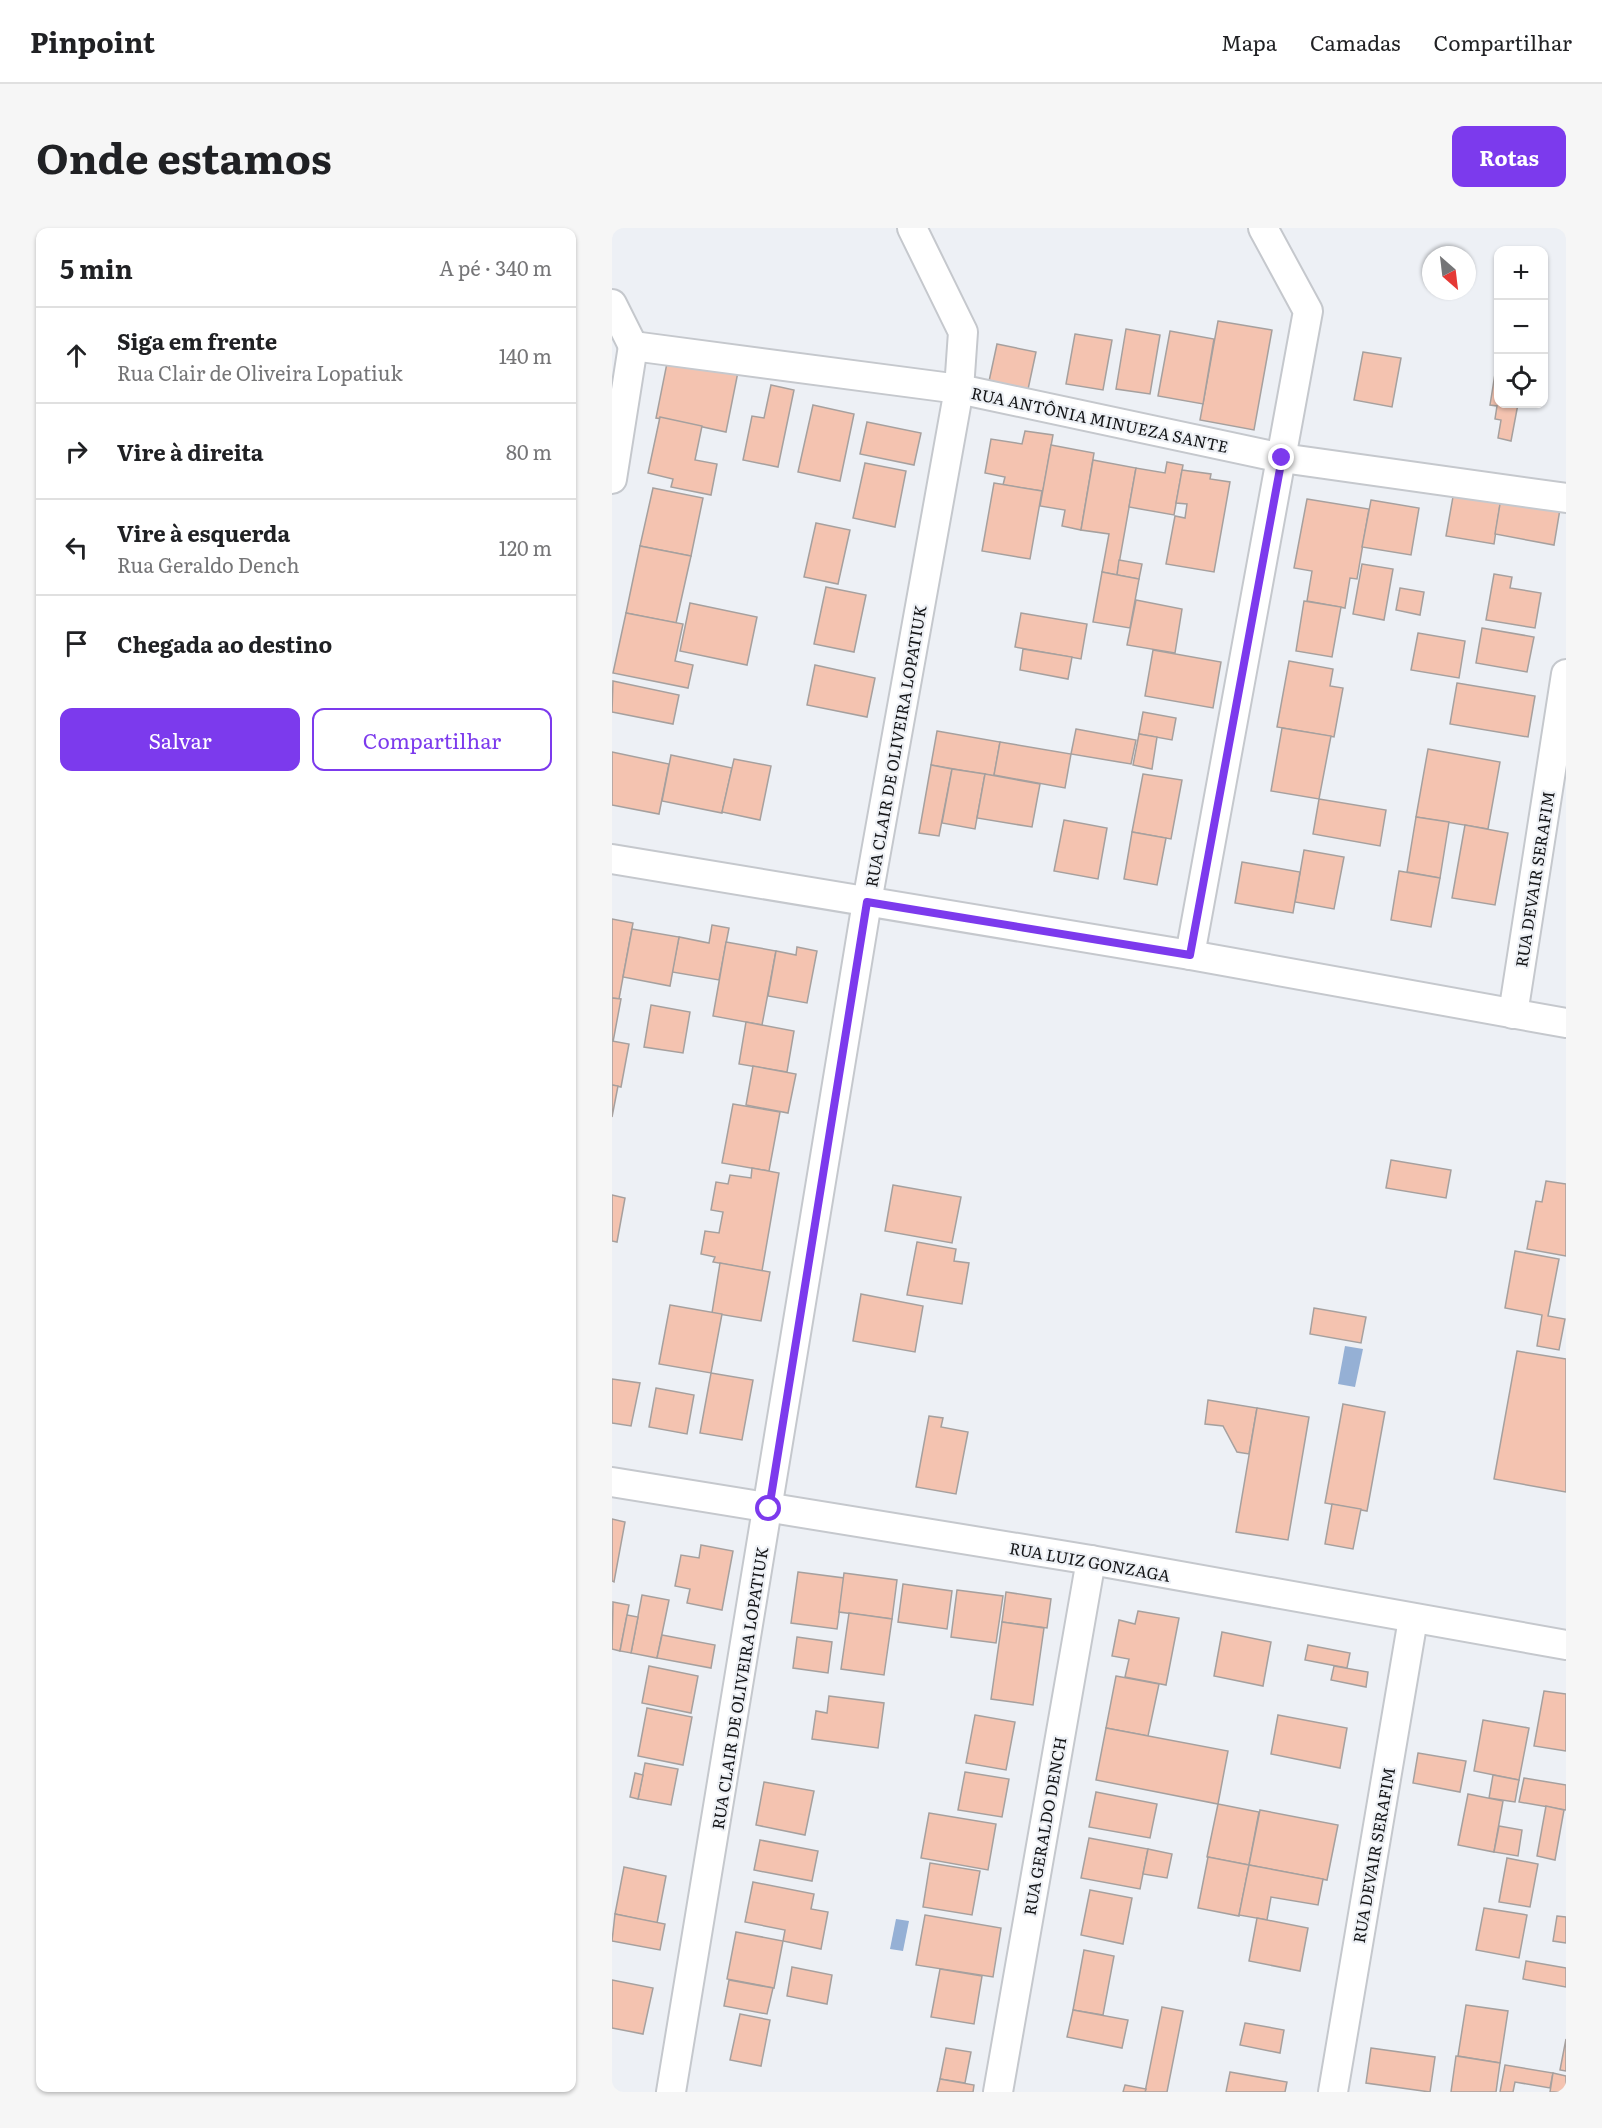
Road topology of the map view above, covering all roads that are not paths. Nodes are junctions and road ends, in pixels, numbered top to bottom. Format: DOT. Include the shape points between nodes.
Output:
graph roads {
  1 [pos="912,228"];
  2 [pos="1263,228"];
  3 [pos="612,304"];
  4 [pos="633,346"];
  5 [pos="959,389"];
  6 [pos="1282,458"];
  7 [pos="612,479"];
  8 [pos="1566,498"];
  9 [pos="1566,674"];
  10 [pos="612,859"];
  11 [pos="867,902"];
  12 [pos="1190,955"];
  13 [pos="1513,1014"];
  14 [pos="1566,1023"];
  15 [pos="612,1482"];
  16 [pos="769,1509"];
  17 [pos="1090,1560"];
  18 [pos="1413,1619"];
  19 [pos="1566,1645"];
  20 [pos="671,2092"];
  21 [pos="998,2092"];
  22 [pos="1332,2092"];
  1 -- 5 [label="street, RUA CLAIR DE OLIVEIRA LOPATIUK" via="963,332"];
  2 -- 6 [label="street" via="1308,311"];
  3 -- 4 [label="street"];
  4 -- 5 [label="street, RUA ANTÔNIA MINUEZA SANTE"];
  4 -- 7 [label="street"];
  5 -- 6 [label="street, RUA ANTÔNIA MINUEZA SANTE"];
  5 -- 11 [label="street, RUA CLAIR DE OLIVEIRA LOPATIUK"];
  6 -- 8 [label="street, RUA ANTÔNIA MINUEZA SANTE"];
  6 -- 12 [label="street"];
  9 -- 13 [label="street, RUA DEVAIR SERAFIM"];
  10 -- 11 [label="street"];
  11 -- 12 [label="street"];
  11 -- 16 [label="street, RUA CLAIR DE OLIVEIRA LOPATIUK"];
  12 -- 13 [label="street"];
  13 -- 14 [label="street"];
  15 -- 16 [label="street, RUA LUIZ GONZAGA"];
  16 -- 17 [label="street, RUA LUIZ GONZAGA"];
  16 -- 20 [label="street, RUA CLAIR DE OLIVEIRA LOPATIUK"];
  17 -- 18 [label="street, RUA LUIZ GONZAGA"];
  17 -- 21 [label="street, RUA GERALDO DENCH"];
  18 -- 19 [label="street, RUA LUIZ GONZAGA"];
  18 -- 22 [label="street, RUA DEVAIR SERAFIM"];
}
